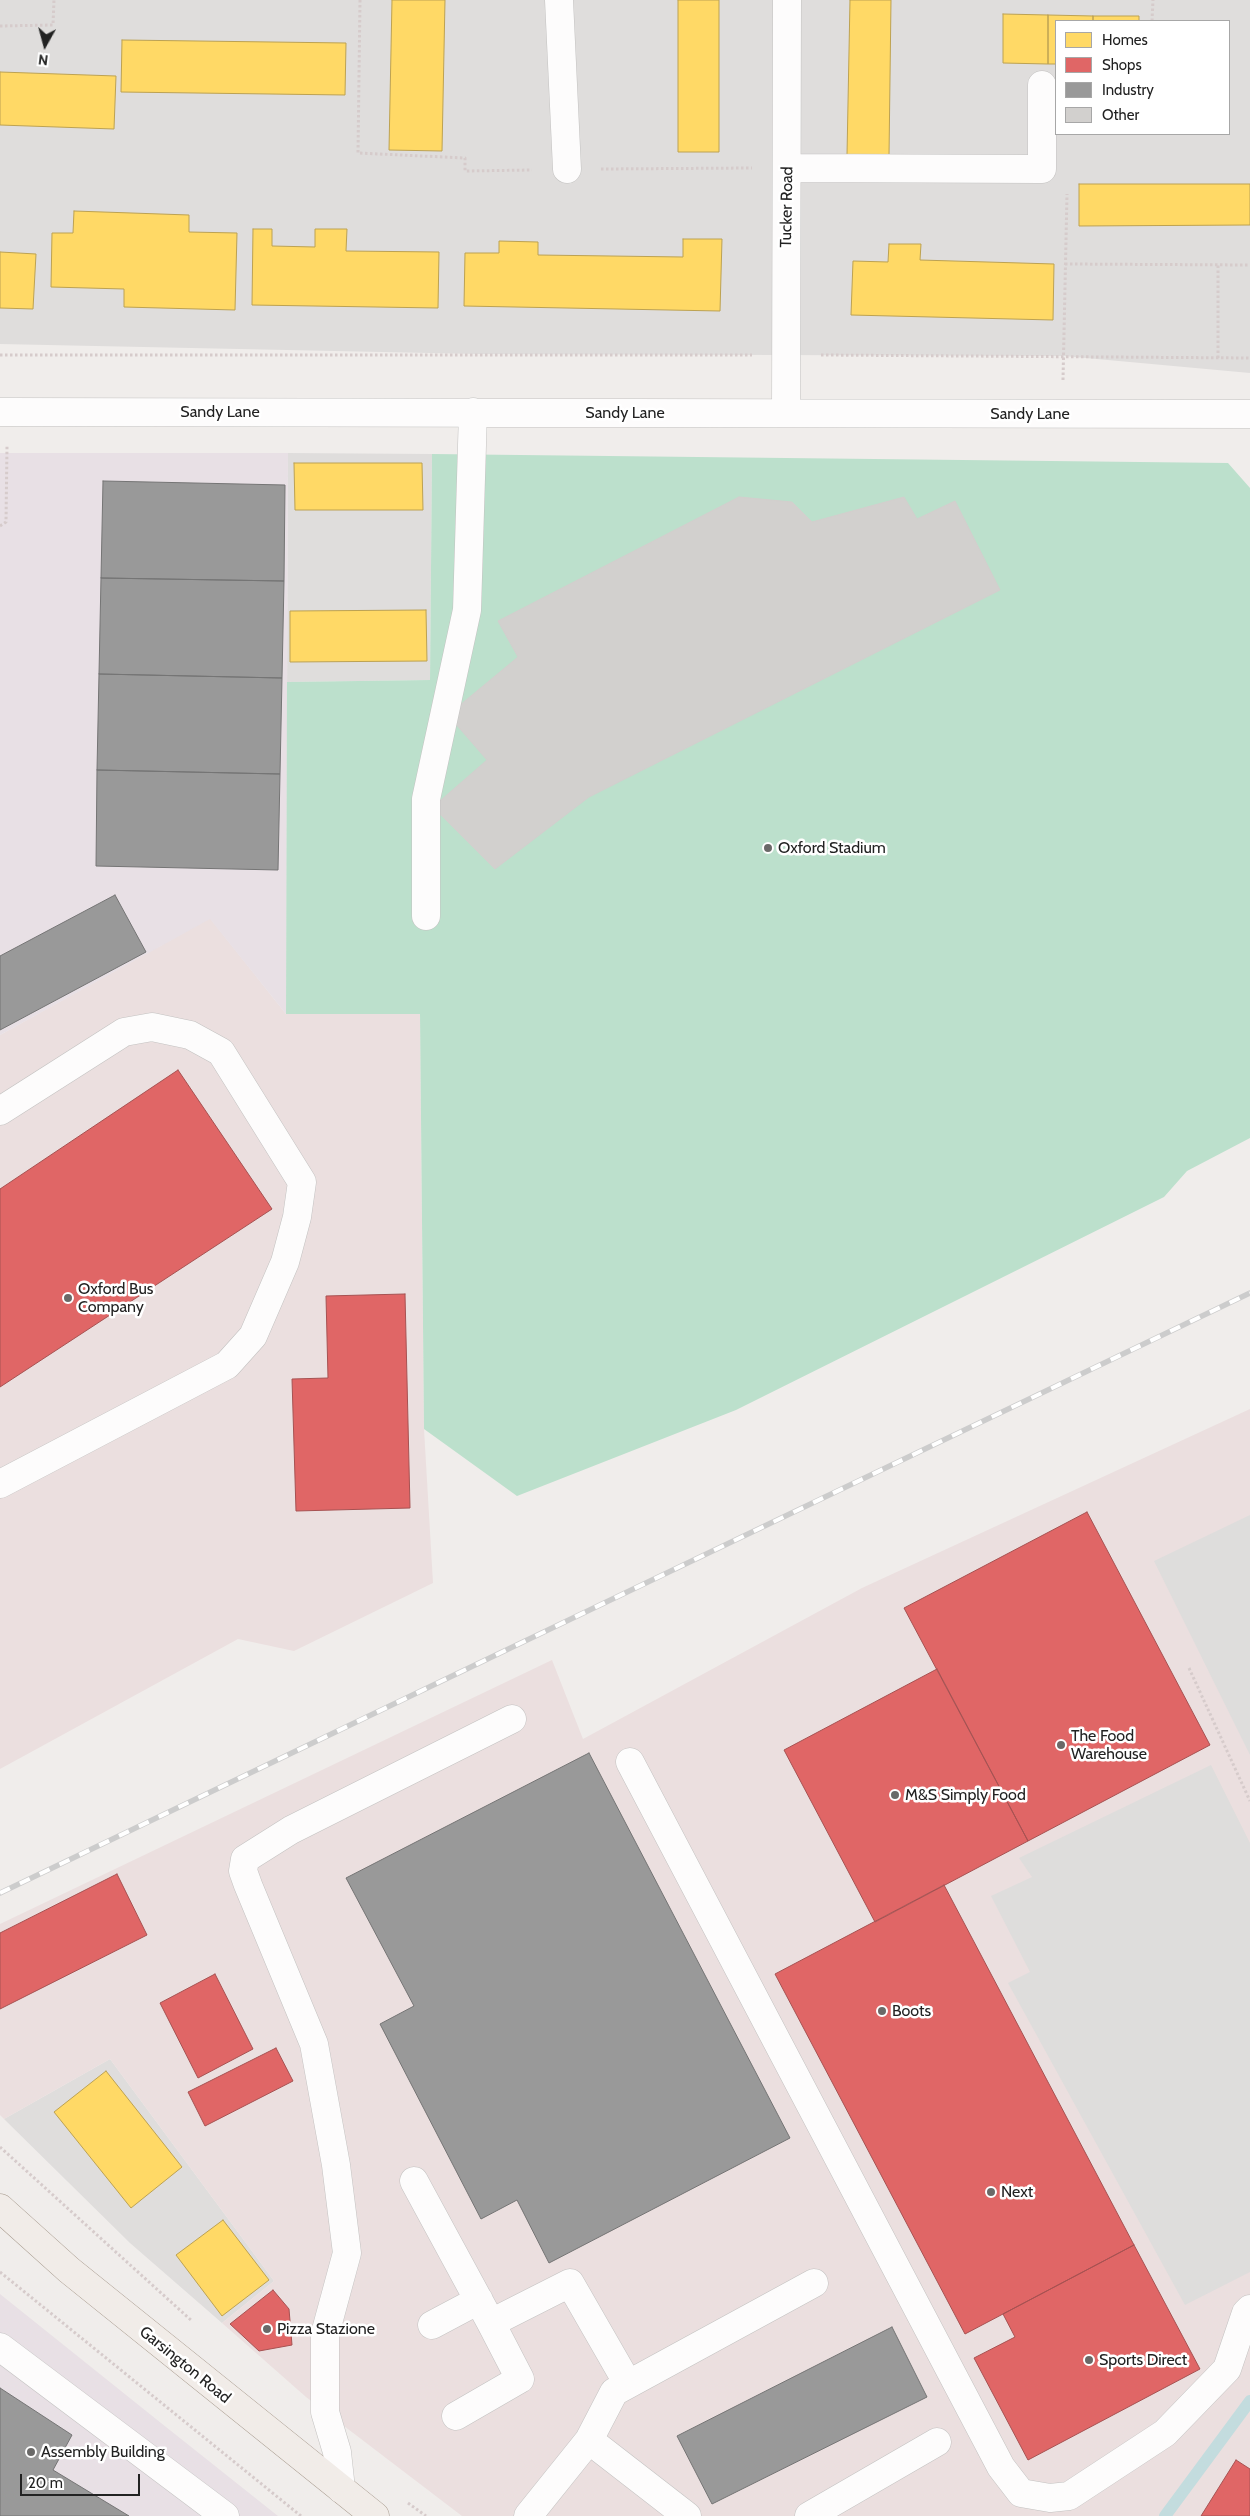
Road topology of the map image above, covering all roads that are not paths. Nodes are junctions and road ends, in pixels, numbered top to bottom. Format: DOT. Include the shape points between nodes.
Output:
graph roads {
  1 [pos="559,0"];
  2 [pos="786,0"];
  3 [pos="1042,84"];
  4 [pos="788,168"];
  5 [pos="567,169"];
  6 [pos="4,412"];
  7 [pos="473,412"];
  8 [pos="786,413"];
  9 [pos="1250,414"];
  10 [pos="426,916"];
  11 [pos="0,1111"];
  12 [pos="0,1484"];
  13 [pos="512,1719"];
  14 [pos="630,1762"];
  15 [pos="414,2181"];
  16 [pos="0,2208"];
  17 [pos="814,2283"];
  18 [pos="1250,2309"];
  19 [pos="485,2312"];
  20 [pos="432,2325"];
  21 [pos="0,2347"];
  22 [pos="628,2384"];
  23 [pos="456,2416"];
  24 [pos="588,2440"];
  25 [pos="937,2442"];
  26 [pos="341,2489"];
  27 [pos="225,2516"];
  28 [pos="375,2516"];
  29 [pos="528,2516"];
  30 [pos="688,2516"];
  31 [pos="808,2516"];
  1 -- 5 [label="street"];
  2 -- 4 [label="street, Tucker Road"];
  3 -- 4 [label="street" via="1042,169"];
  4 -- 8 [label="street, Tucker Road"];
  6 -- 7 [label="street, Sandy Lane"];
  7 -- 8 [label="street, Sandy Lane"];
  7 -- 10 [label="street" via="467,610 426,799"];
  8 -- 9 [label="street, Sandy Lane"];
  11 -- 12 [label="street" via="124,1032 152,1026 190,1035 221,1052 302,1182 298,1217 285,1262 253,1336 227,1365"];
  13 -- 26 [label="street" via="291,1830 245,1859 243,1872 314,2044 336,2166 347,2253 326,2334 325,2412 337,2452"];
  14 -- 18 [label="street" via="1001,2467 1021,2493 1050,2498 1069,2496 1165,2433 1227,2369"];
  15 -- 19 [label="street"];
  16 -- 26 [label="main road, Garsington Road" via="69,2270"];
  17 -- 22 [label="street"];
  19 -- 20 [label="street"];
  19 -- 22 [label="street" via="570,2283"];
  19 -- 23 [label="street" via="520,2379"];
  21 -- 27 [label="street"];
  22 -- 24 [label="street" via="614,2392"];
  24 -- 29 [label="street"];
  24 -- 30 [label="street"];
  25 -- 31 [label="street"];
  26 -- 28 [label="main road, Garsington Road"];
}
